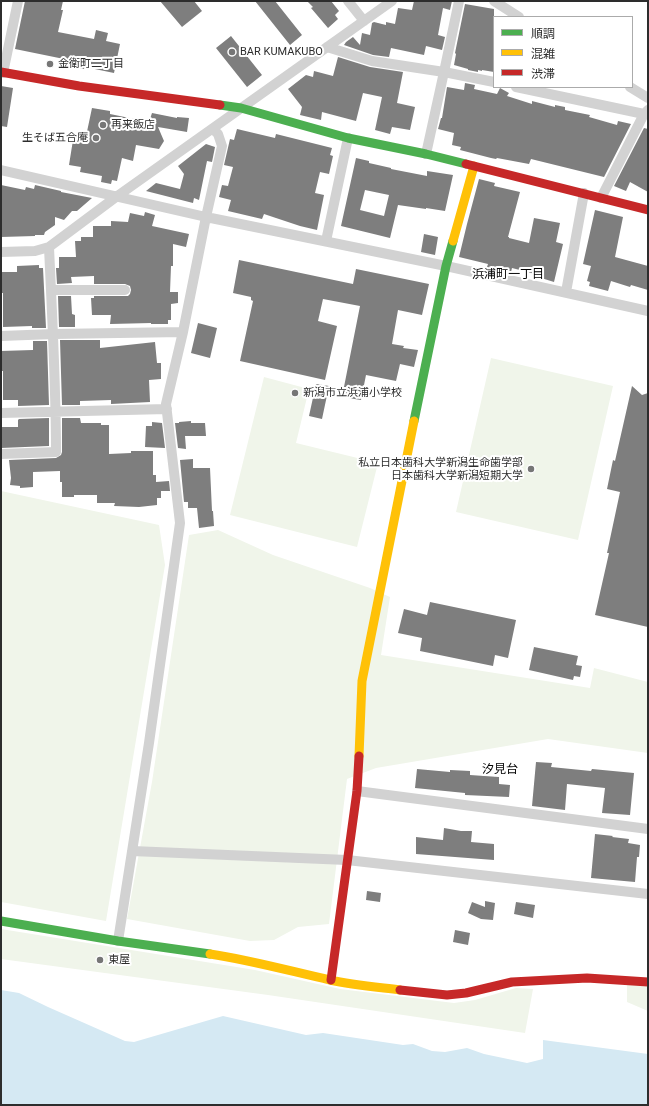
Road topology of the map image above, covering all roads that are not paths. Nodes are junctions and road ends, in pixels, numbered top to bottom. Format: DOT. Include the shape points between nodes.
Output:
graph roads {
  1 [pos="18,1"];
  2 [pos="348,1"];
  3 [pos="392,1"];
  4 [pos="459,1"];
  5 [pos="494,1"];
  6 [pos="518,16"];
  7 [pos="364,20"];
  8 [pos="327,47"];
  9 [pos="2,72"];
  10 [pos="444,72"];
  11 [pos="493,82"];
  12 [pos="521,88"];
  13 [pos="632,88"];
  14 [pos="648,98"];
  15 [pos="241,108"];
  16 [pos="646,112"];
  17 [pos="213,129"];
  18 [pos="348,138"];
  19 [pos="426,154"];
  20 [pos="474,166"];
  21 [pos="1,170"];
  22 [pos="584,193"];
  23 [pos="116,197"];
  24 [pos="601,198"];
  25 [pos="648,210"];
  26 [pos="206,217"];
  27 [pos="326,241"];
  28 [pos="49,247"];
  29 [pos="1,252"];
  30 [pos="446,266"];
  31 [pos="51,290"];
  32 [pos="125,290"];
  33 [pos="566,292"];
  34 [pos="648,311"];
  35 [pos="183,332"];
  36 [pos="54,334"];
  37 [pos="1,336"];
  38 [pos="167,409"];
  39 [pos="56,412"];
  40 [pos="1,413"];
  41 [pos="1,454"];
  42 [pos="357,791"];
  43 [pos="648,829"];
  44 [pos="132,852"];
  45 [pos="347,860"];
  46 [pos="648,894"];
  47 [pos="1,921"];
  48 [pos="118,941"];
  49 [pos="331,980"];
  50 [pos="648,982"];
  1 -- 9 [label="street"];
  2 -- 7 [label="street"];
  3 -- 7 [label="street"];
  4 -- 10 [label="street"];
  5 -- 6 [label="street"];
  7 -- 8 [label="street"];
  8 -- 10 [label="street" via="372,60"];
  8 -- 15 [label="street"];
  9 -- 15 [label="street" via="79,86"];
  10 -- 11 [label="street"];
  10 -- 19 [label="street"];
  12 -- 16 [label="street"];
  13 -- 14 [label="street"];
  15 -- 17 [label="street"];
  15 -- 18 [label="street"];
  16 -- 24 [label="street"];
  17 -- 23 [label="street"];
  17 -- 26 [label="street" via="218,134 222,146"];
  18 -- 19 [label="street"];
  18 -- 27 [label="street"];
  19 -- 20 [label="street"];
  20 -- 22 [label="street"];
  20 -- 30 [label="street"];
  21 -- 23 [label="street"];
  22 -- 24 [label="street"];
  22 -- 33 [label="street"];
  23 -- 26 [label="street"];
  23 -- 28 [label="street"];
  24 -- 25 [label="street"];
  26 -- 27 [label="street"];
  26 -- 35 [label="street"];
  27 -- 30 [label="street"];
  28 -- 29 [label="street" via="35,251"];
  28 -- 31 [label="street"];
  30 -- 33 [label="street"];
  30 -- 42 [label="street" via="362,681"];
  31 -- 32 [label="street"];
  31 -- 36 [label="street"];
  33 -- 34 [label="street"];
  35 -- 36 [label="street"];
  35 -- 38 [label="street"];
  36 -- 37 [label="street"];
  36 -- 39 [label="street"];
  38 -- 39 [label="street"];
  38 -- 44 [label="street" via="180,523"];
  39 -- 40 [label="street"];
  39 -- 41 [label="street" via="56,452"];
  42 -- 43 [label="street"];
  42 -- 45 [label="street"];
  44 -- 45 [label="street"];
  44 -- 48 [label="street"];
  45 -- 46 [label="street"];
  45 -- 49 [label="street"];
  47 -- 48 [label="street"];
  48 -- 49 [label="street" via="232,957"];
  49 -- 50 [label="street" via="447,995 512,982 587,978"];
}
